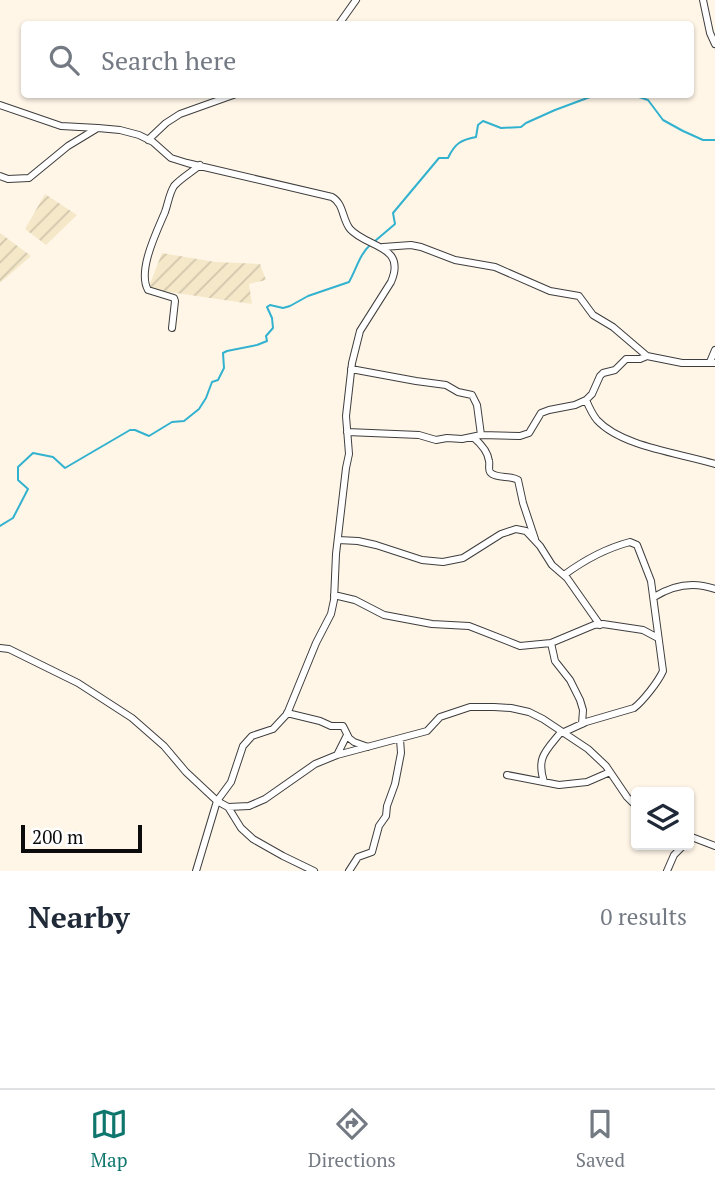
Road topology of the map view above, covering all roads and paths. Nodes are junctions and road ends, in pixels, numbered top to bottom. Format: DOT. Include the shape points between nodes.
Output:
graph roads {
  1 [pos="356,0"];
  2 [pos="703,0"];
  3 [pos="342,21"];
  4 [pos="715,44"];
  5 [pos="225,98"];
  6 [pos="0,104"];
  7 [pos="98,128"];
  8 [pos="148,140"];
  9 [pos="200,166"];
  10 [pos="0,176"];
  11 [pos="383,247"];
  12 [pos="172,328"];
  13 [pos="715,350"];
  14 [pos="647,356"];
  15 [pos="713,363"];
  16 [pos="351,369"];
  17 [pos="586,400"];
  18 [pos="347,432"];
  19 [pos="477,436"];
  20 [pos="715,464"];
  21 [pos="338,540"];
  22 [pos="536,541"];
  23 [pos="564,575"];
  24 [pos="715,589"];
  25 [pos="334,595"];
  26 [pos="654,597"];
  27 [pos="600,625"];
  28 [pos="659,638"];
  29 [pos="551,643"];
  30 [pos="0,648"];
  31 [pos="288,713"];
  32 [pos="582,723"];
  33 [pos="562,733"];
  34 [pos="347,734"];
  35 [pos="400,739"];
  36 [pos="369,747"];
  37 [pos="337,755"];
  38 [pos="610,772"];
  39 [pos="507,775"];
  40 [pos="544,782"];
  41 [pos="216,801"];
  42 [pos="631,801"];
  43 [pos="228,807"];
  44 [pos="694,839"];
  45 [pos="715,846"];
  46 [pos="679,850"];
  47 [pos="196,871"];
  48 [pos="314,871"];
  49 [pos="349,871"];
  50 [pos="667,871"];
  1 -- 3 [label="street"];
  2 -- 4 [label="street"];
  5 -- 8 [label="street" via="180,114"];
  6 -- 7 [label="street" via="61,127"];
  7 -- 8 [label="street"];
  7 -- 10 [label="street" via="29,178"];
  8 -- 9 [label="street" via="171,158"];
  9 -- 11 [label="street" via="332,197 354,233"];
  9 -- 12 [label="street" via="175,186 145,271 148,290 174,298"];
  11 -- 14 [label="street" via="421,247 455,260 495,267 550,291 579,296 593,315"];
  11 -- 16 [label="street" via="394,261 394,275 360,331"];
  13 -- 15 [label="street"];
  14 -- 15 [label="street"];
  14 -- 17 [label="street" via="626,359 600,376"];
  16 -- 18 [label="street"];
  16 -- 19 [label="street" via="446,385 472,395 477,405"];
  17 -- 19 [label="street" via="541,413 529,433 520,436"];
  17 -- 20 [label="street" via="595,418 616,435"];
  18 -- 19 [label="street" via="436,440"];
  18 -- 21 [label="street" via="349,454"];
  19 -- 22 [label="street" via="492,474 518,480"];
  21 -- 22 [label="street" via="367,542 443,562 463,558 516,530 526,531"];
  21 -- 25 [label="street"];
  22 -- 23 [label="street"];
  23 -- 26 [label="street" via="596,555 634,543"];
  23 -- 27 [label="street"];
  24 -- 26 [label="street" via="686,584"];
  25 -- 29 [label="street" via="384,615 469,626 520,646"];
  25 -- 31 [label="street" via="331,614"];
  26 -- 28 [label="street"];
  27 -- 28 [label="street" via="643,630"];
  27 -- 29 [label="street"];
  28 -- 32 [label="street" via="663,671 639,704"];
  29 -- 32 [label="street" via="555,661 580,700"];
  30 -- 41 [label="street" via="78,683 132,718"];
  31 -- 34 [label="street" via="343,726"];
  31 -- 41 [label="street" via="273,729 246,742 231,782"];
  32 -- 33 [label="street"];
  33 -- 35 [label="street" via="529,712 470,707 440,716 427,731"];
  33 -- 38 [label="street"];
  33 -- 40 [label="street" via="543,754"];
  34 -- 36 [label="street"];
  34 -- 37 [label="street"];
  35 -- 36 [label="street"];
  35 -- 49 [label="street" via="395,784 373,850 358,856"];
  36 -- 37 [label="street"];
  37 -- 43 [label="street" via="265,799"];
  38 -- 40 [label="street" via="587,782"];
  38 -- 42 [label="street"];
  39 -- 40 [label="street"];
  41 -- 43 [label="street"];
  41 -- 47 [label="street"];
  43 -- 48 [label="street" via="253,839"];
  44 -- 45 [label="street"];
  46 -- 50 [label="street"];
}
